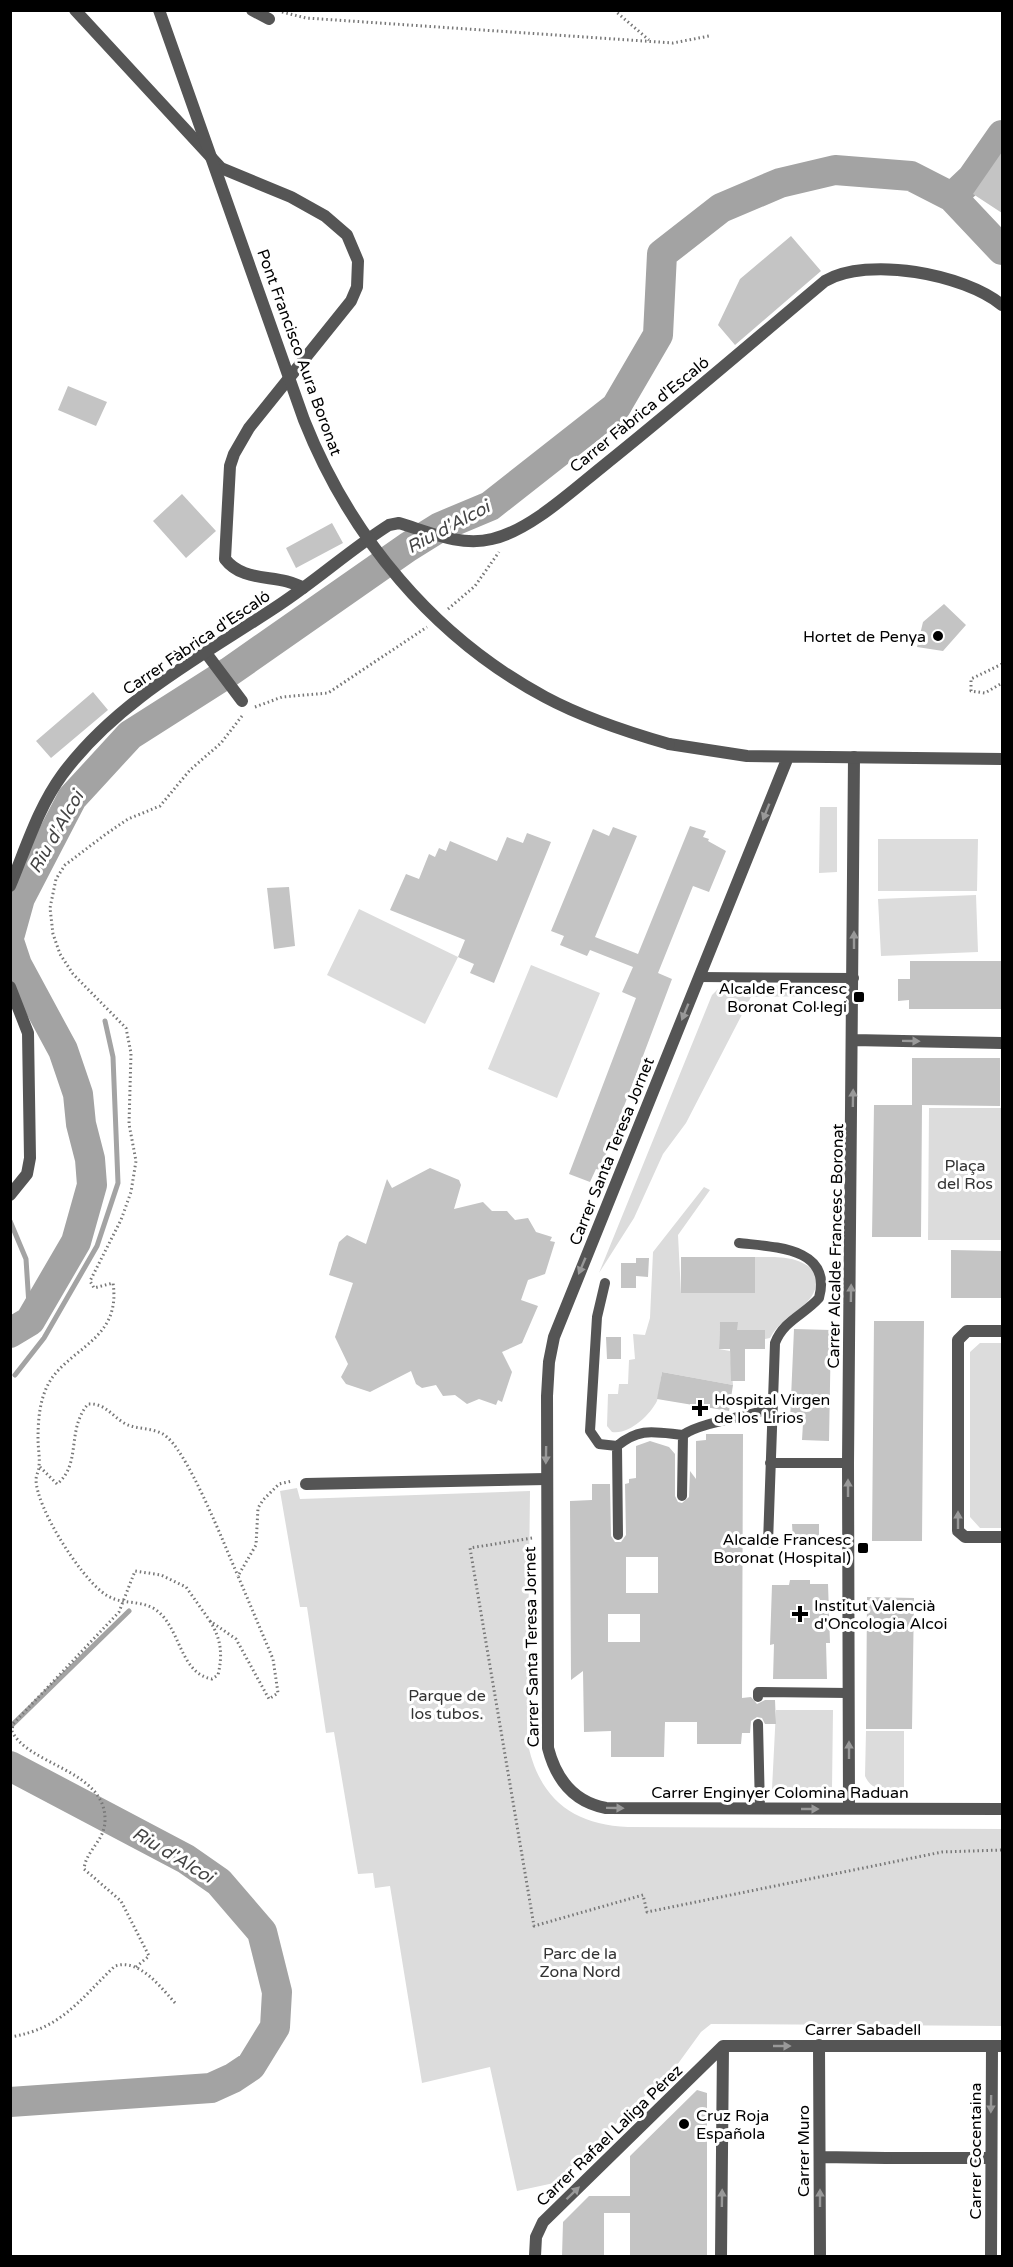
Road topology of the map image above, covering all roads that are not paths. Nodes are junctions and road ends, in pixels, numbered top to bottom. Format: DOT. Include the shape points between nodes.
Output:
graph roads {
  1 [pos="75,10"];
  2 [pos="159,10"];
  3 [pos="252,10"];
  4 [pos="273,15"];
  5 [pos="1002,305"];
  6 [pos="303,588"];
  7 [pos="206,653"];
  8 [pos="242,701"];
  9 [pos="788,757"];
  10 [pos="854,757"];
  11 [pos="1002,759"];
  12 [pos="10,886"];
  13 [pos="699,977"];
  14 [pos="854,978"];
  15 [pos="10,987"];
  16 [pos="853,1040"];
  17 [pos="1002,1043"];
  18 [pos="10,1195"];
  19 [pos="739,1243"];
  20 [pos="605,1283"];
  21 [pos="1002,1331"];
  22 [pos="771,1409"];
  23 [pos="683,1435"];
  24 [pos="617,1446"];
  25 [pos="770,1463"];
  26 [pos="848,1463"];
  27 [pos="546,1479"];
  28 [pos="306,1484"];
  29 [pos="682,1496"];
  30 [pos="618,1535"];
  31 [pos="1002,1538"];
  32 [pos="768,1543"];
  33 [pos="849,1694"];
  34 [pos="758,1697"];
  35 [pos="759,1724"];
  36 [pos="564,1784"];
  37 [pos="849,1808"];
  38 [pos="760,1809"];
  39 [pos="1002,1809"];
  40 [pos="819,2045"];
  41 [pos="723,2046"];
  42 [pos="997,2046"];
  43 [pos="820,2157"];
  44 [pos="990,2158"];
  45 [pos="535,2256"];
  46 [pos="721,2256"];
  47 [pos="820,2256"];
  48 [pos="991,2256"];
  1 -- 6 [label="street" via="221,168 291,197 325,216 347,235 355,249 360,273 351,301 249,428 230,466 225,559 240,573 284,579"];
  2 -- 9 [label="street, Pont Francisco Aura Boronat, bridge" via="318,455 354,520 411,594 477,652 544,697 594,719 669,744 725,754"];
  3 -- 4 [label="street"];
  5 -- 6 [label="street, Carrer Fàbrica d'Escaló" via="964,283 923,273 844,271 825,281 576,488 507,534 482,541 458,540 399,524 384,528"];
  6 -- 7 [label="street, Carrer Fàbrica d'Escaló"];
  7 -- 8 [label="street"];
  7 -- 12 [label="street, Carrer Fàbrica d'Escaló" via="164,680 107,727 61,777 38,817"];
  9 -- 10 [label="street"];
  9 -- 13 [label="street, Carrer Santa Teresa Jornet, one-way"];
  10 -- 11 [label="street"];
  14 -- 10 [label="street, Carrer Alcalde Francesc Boronat, one-way"];
  13 -- 14 [label="lane"];
  13 -- 27 [label="street, Carrer Santa Teresa Jornet, one-way" via="554,1337 547,1382"];
  14 -- 16 [label="street, Carrer Alcalde Francesc Boronat"];
  15 -- 18 [label="street" via="28,1033 30,1158 27,1174"];
  16 -- 17 [label="street, one-way"];
  26 -- 16 [label="street, Carrer Alcalde Francesc Boronat, one-way"];
  19 -- 22 [label="lane" via="795,1251 813,1263 822,1282 819,1298 793,1317 775,1343"];
  20 -- 24 [label="lane" via="597,1317 590,1431 599,1444"];
  31 -- 21 [label="street, one-way" via="964,1537 958,1531 959,1337 967,1331"];
  22 -- 23 [label="lane" via="703,1425"];
  22 -- 25 [label="lane"];
  23 -- 24 [label="lane" via="636,1433"];
  23 -- 29 [label="lane"];
  24 -- 30 [label="lane"];
  25 -- 26 [label="lane"];
  25 -- 32 [label="lane"];
  33 -- 26 [label="street, Carrer Alcalde Francesc Boronat, one-way"];
  27 -- 28 [label="street"];
  27 -- 36 [label="street, Carrer Santa Teresa Jornet" via="547,1741"];
  33 -- 34 [label="lane" via="758,1692"];
  37 -- 33 [label="street, Carrer Alcalde Francesc Boronat, one-way"];
  35 -- 38 [label="lane"];
  36 -- 38 [label="street, Carrer Enginyer Colomina Raduan, one-way" via="584,1801 606,1808"];
  38 -- 37 [label="street, Carrer Enginyer Colomina Raduan, one-way"];
  37 -- 39 [label="street, Carrer Enginyer Colomina Raduan"];
  41 -- 40 [label="street, Carrer Sabadell, one-way"];
  40 -- 42 [label="street, Carrer Sabadell"];
  40 -- 43 [label="street, Carrer Muro"];
  45 -- 41 [label="street, Carrer Rafael Laliga Pérez, one-way" via="539,2228 555,2210"];
  46 -- 41 [label="street, one-way"];
  42 -- 44 [label="street, Carrer Cocentaina, one-way"];
  43 -- 44 [label="street"];
  47 -- 43 [label="street, Carrer Muro, one-way"];
  44 -- 48 [label="street, Carrer Cocentaina"];
}
